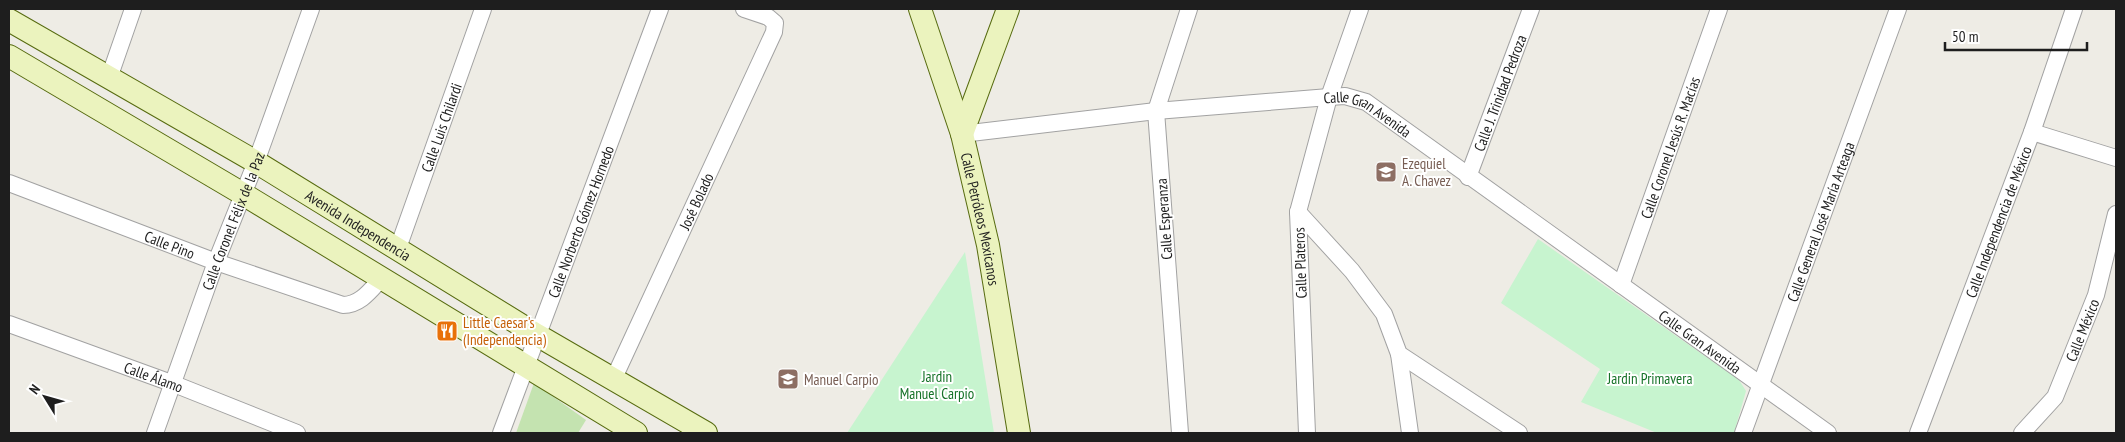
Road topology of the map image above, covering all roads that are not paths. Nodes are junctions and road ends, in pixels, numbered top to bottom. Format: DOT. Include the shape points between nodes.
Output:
graph roads {
  1 [pos="133,9"];
  2 [pos="311,9"];
  3 [pos="483,9"];
  4 [pos="660,9"];
  5 [pos="744,9"];
  6 [pos="920,9"];
  7 [pos="1008,9"];
  8 [pos="1189,9"];
  9 [pos="1360,9"];
  10 [pos="1531,9"];
  11 [pos="1719,9"];
  12 [pos="1898,9"];
  13 [pos="2074,9"];
  14 [pos="9,20"];
  15 [pos="9,56"];
  16 [pos="109,78"];
  17 [pos="1329,97"];
  18 [pos="1156,111"];
  19 [pos="2032,132"];
  20 [pos="962,134"];
  21 [pos="2116,158"];
  22 [pos="256,162"];
  23 [pos="1468,177"];
  24 [pos="9,183"];
  25 [pos="242,194"];
  26 [pos="1298,212"];
  27 [pos="2116,214"];
  28 [pos="398,248"];
  29 [pos="216,262"];
  30 [pos="381,279"];
  31 [pos="1621,285"];
  32 [pos="9,324"];
  33 [pos="537,335"];
  34 [pos="1399,354"];
  35 [pos="526,368"];
  36 [pos="614,378"];
  37 [pos="174,384"];
  38 [pos="1760,385"];
  39 [pos="156,433"];
  40 [pos="297,433"];
  41 [pos="501,433"];
  42 [pos="636,433"];
  43 [pos="706,433"];
  44 [pos="1019,433"];
  45 [pos="1180,433"];
  46 [pos="1307,433"];
  47 [pos="1410,433"];
  48 [pos="1519,433"];
  49 [pos="1743,433"];
  50 [pos="1828,433"];
  51 [pos="1918,433"];
  52 [pos="2022,433"];
  1 -- 16 [label="street"];
  2 -- 22 [label="street, Calle Coronel Félix de la Paz"];
  3 -- 28 [label="street, Calle Luis Chilardi"];
  4 -- 33 [label="street, Calle Norberto Gómez Hornedo"];
  5 -- 36 [label="street, José Bolado" via="768,17 775,23 774,32"];
  6 -- 20 [label="main road, Calle Petróleos Mexicanos"];
  7 -- 20 [label="main road"];
  8 -- 18 [label="street, Calle Esperanza"];
  9 -- 17 [label="street, Calle Plateros"];
  10 -- 23 [label="street, Calle J. Trinidad Pedroza"];
  11 -- 31 [label="street, Calle Coronel Jesús R. Macías"];
  12 -- 38 [label="street, Calle General José María Arteaga"];
  13 -- 19 [label="street, Calle Independencia de México"];
  14 -- 16 [label="main road, Avenida Independencia"];
  15 -- 25 [label="main road"];
  16 -- 22 [label="main road, Avenida Independencia"];
  17 -- 18 [label="street, Calle Gran Avenida"];
  17 -- 23 [label="street, Calle Gran Avenida" via="1345,96 1366,102"];
  17 -- 26 [label="street, Calle Plateros"];
  18 -- 20 [label="street, Calle Gran Avenida"];
  18 -- 45 [label="street, Calle Esperanza"];
  19 -- 21 [label="street"];
  19 -- 51 [label="street, Calle Independencia de México"];
  20 -- 44 [label="main road, Calle Petróleos Mexicanos" via="988,245"];
  22 -- 25 [label="street, Calle Coronel Félix de la Paz"];
  22 -- 28 [label="main road, Avenida Independencia"];
  23 -- 31 [label="street, Calle Gran Avenida"];
  24 -- 29 [label="street, Calle Pino"];
  25 -- 29 [label="street, Calle Coronel Félix de la Paz"];
  25 -- 30 [label="main road"];
  26 -- 34 [label="street" via="1352,271 1384,314"];
  26 -- 46 [label="street, Calle Plateros"];
  27 -- 52 [label="street, Calle México" via="2096,295 2055,397"];
  28 -- 33 [label="main road, Avenida Independencia"];
  29 -- 30 [label="street, Calle Pino" via="343,305 359,301"];
  29 -- 37 [label="street, Calle Coronel Félix de la Paz"];
  30 -- 35 [label="main road"];
  31 -- 38 [label="street, Calle Gran Avenida"];
  32 -- 37 [label="street, Calle Álamo"];
  33 -- 35 [label="street, Calle Norberto Gómez Hornedo"];
  33 -- 36 [label="main road, Avenida Independencia"];
  34 -- 47 [label="street"];
  34 -- 48 [label="street"];
  35 -- 41 [label="street, Calle Norberto Gómez Hornedo"];
  35 -- 42 [label="main road"];
  36 -- 43 [label="main road, Avenida Independencia"];
  37 -- 39 [label="street, Calle Coronel Félix de la Paz"];
  37 -- 40 [label="street, Calle Álamo"];
  38 -- 49 [label="street, Calle General José María Arteaga"];
  38 -- 50 [label="street, Calle Gran Avenida"];
}
